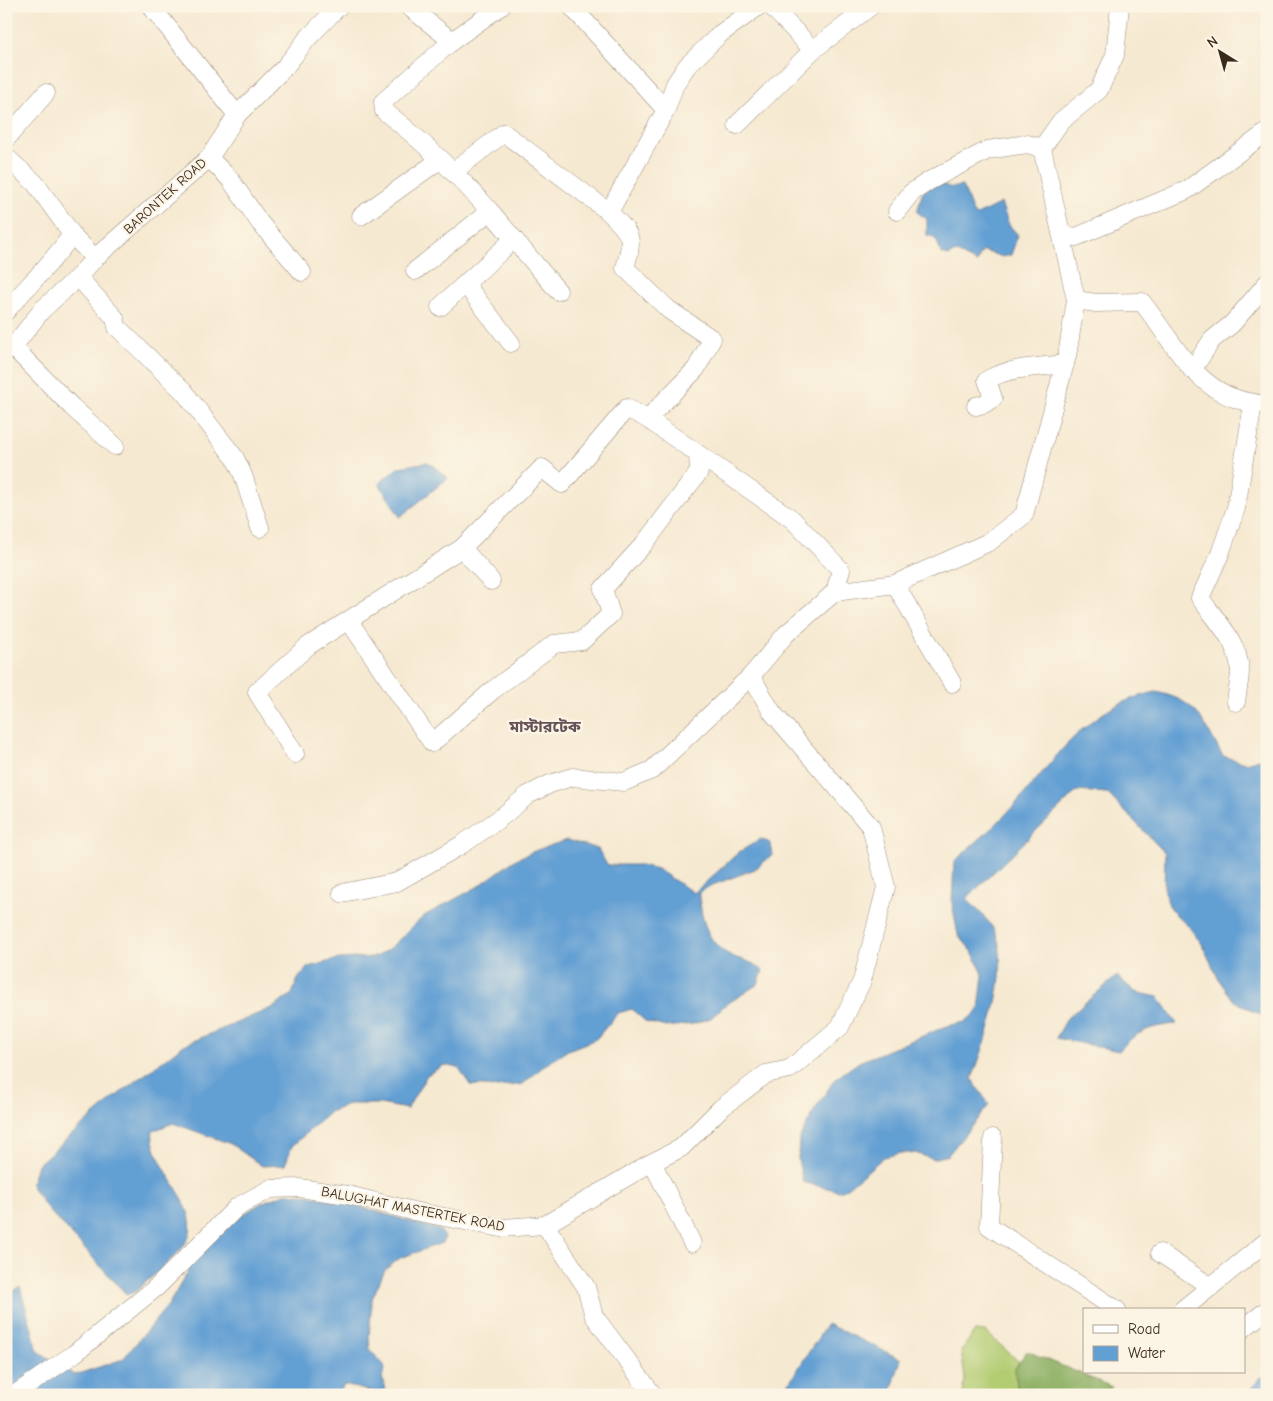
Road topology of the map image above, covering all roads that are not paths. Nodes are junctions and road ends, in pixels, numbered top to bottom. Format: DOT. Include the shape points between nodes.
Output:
graph roads {
  1 [pos="151,6"];
  2 [pos="339,6"];
  3 [pos="408,6"];
  4 [pos="501,6"];
  5 [pos="571,6"];
  6 [pos="760,6"];
  7 [pos="771,6"];
  8 [pos="871,6"];
  9 [pos="1120,6"];
  10 [pos="452,41"];
  11 [pos="813,50"];
  12 [pos="46,92"];
  13 [pos="666,110"];
  14 [pos="237,115"];
  15 [pos="737,125"];
  16 [pos="1267,132"];
  17 [pos="6,139"];
  18 [pos="1042,148"];
  19 [pos="6,157"];
  20 [pos="209,158"];
  21 [pos="441,159"];
  22 [pos="454,171"];
  23 [pos="490,211"];
  24 [pos="897,211"];
  25 [pos="609,212"];
  26 [pos="361,216"];
  27 [pos="72,234"];
  28 [pos="1063,235"];
  29 [pos="514,239"];
  30 [pos="95,258"];
  31 [pos="415,271"];
  32 [pos="302,272"];
  33 [pos="78,277"];
  34 [pos="1267,283"];
  35 [pos="466,285"];
  36 [pos="558,291"];
  37 [pos="1076,300"];
  38 [pos="440,307"];
  39 [pos="6,311"];
  40 [pos="512,343"];
  41 [pos="1065,364"];
  42 [pos="1192,370"];
  43 [pos="1260,404"];
  44 [pos="976,406"];
  45 [pos="649,420"];
  46 [pos="115,446"];
  47 [pos="698,455"];
  48 [pos="260,528"];
  49 [pos="462,548"];
  50 [pos="491,581"];
  51 [pos="895,584"];
  52 [pos="835,592"];
  53 [pos="349,621"];
  54 [pos="751,676"];
  55 [pos="952,683"];
  56 [pos="1236,702"];
  57 [pos="295,754"];
  58 [pos="342,893"];
  59 [pos="994,1138"];
  60 [pos="653,1164"];
  61 [pos="545,1225"];
  62 [pos="1267,1241"];
  63 [pos="692,1243"];
  64 [pos="1160,1253"];
  65 [pos="1211,1287"];
  66 [pos="1114,1308"];
  67 [pos="1185,1308"];
  68 [pos="1267,1310"];
  69 [pos="1246,1326"];
  70 [pos="14,1395"];
  71 [pos="653,1395"];
  1 -- 14 [label="street"];
  2 -- 14 [label="street, BARONTEK ROAD"];
  3 -- 10 [label="street"];
  4 -- 10 [label="street"];
  5 -- 13 [label="street"];
  6 -- 13 [label="street" via="720,34 687,66 675,84"];
  7 -- 11 [label="street"];
  8 -- 11 [label="street"];
  9 -- 18 [label="street" via="1115,55 1099,90 1061,121"];
  10 -- 21 [label="street" via="383,102 382,107"];
  11 -- 15 [label="street"];
  12 -- 17 [label="street"];
  13 -- 25 [label="street"];
  14 -- 20 [label="street, BARONTEK ROAD"];
  16 -- 28 [label="street" via="1187,190 1076,237"];
  18 -- 24 [label="street" via="1027,144 988,150 911,193"];
  18 -- 28 [label="street"];
  19 -- 27 [label="street" via="35,182"];
  20 -- 30 [label="street, BARONTEK ROAD"];
  20 -- 32 [label="street" via="230,179 265,229"];
  21 -- 22 [label="street"];
  21 -- 26 [label="street"];
  22 -- 23 [label="street"];
  22 -- 25 [label="street" via="504,133"];
  23 -- 29 [label="street"];
  23 -- 31 [label="street"];
  25 -- 45 [label="street" via="626,230 632,244 625,268 669,310 712,339 696,369"];
  27 -- 30 [label="street"];
  27 -- 39 [label="street" via="53,261"];
  28 -- 37 [label="street"];
  29 -- 35 [label="street"];
  29 -- 36 [label="street"];
  30 -- 33 [label="street, BARONTEK ROAD"];
  33 -- 46 [label="street, BARONTEK ROAD" via="42,310 13,346"];
  33 -- 48 [label="street" via="115,318 116,328 184,392 235,458"];
  34 -- 42 [label="street" via="1232,324 1212,340"];
  35 -- 38 [label="street"];
  35 -- 40 [label="street"];
  37 -- 41 [label="street"];
  37 -- 42 [label="street" via="1142,302"];
  41 -- 44 [label="street" via="992,377 987,380 993,398"];
  41 -- 51 [label="street" via="1024,515 989,542"];
  42 -- 43 [label="street" via="1233,400"];
  43 -- 56 [label="street" via="1236,508 1200,598 1236,650 1240,671"];
  45 -- 47 [label="street"];
  45 -- 49 [label="street" via="627,408 562,484 542,468"];
  47 -- 52 [label="street" via="792,518 841,570"];
  47 -- 53 [label="street" via="699,472 644,544 603,589 611,614 582,641 554,644 493,690 432,743"];
  49 -- 50 [label="street"];
  49 -- 53 [label="street"];
  51 -- 52 [label="street"];
  51 -- 55 [label="street"];
  52 -- 54 [label="street" via="786,634"];
  53 -- 57 [label="street" via="308,646 257,692"];
  54 -- 58 [label="street" via="652,770 624,782 572,777 550,784 528,795 463,844 397,882"];
  54 -- 60 [label="street, BALUGHAT MASTERTEK ROAD" via="772,712 871,827 886,887 862,981 840,1027 790,1069 766,1074 720,1109 682,1148"];
  59 -- 66 [label="street" via="989,1226"];
  60 -- 61 [label="street, BALUGHAT MASTERTEK ROAD"];
  60 -- 63 [label="street"];
  61 -- 70 [label="street, BALUGHAT MASTERTEK ROAD" via="501,1228 348,1195 300,1188 270,1189 237,1207 158,1286 74,1354"];
  61 -- 71 [label="street" via="586,1287 594,1316"];
  62 -- 65 [label="street"];
  64 -- 65 [label="street"];
  65 -- 67 [label="street"];
  68 -- 69 [label="street"];
}
